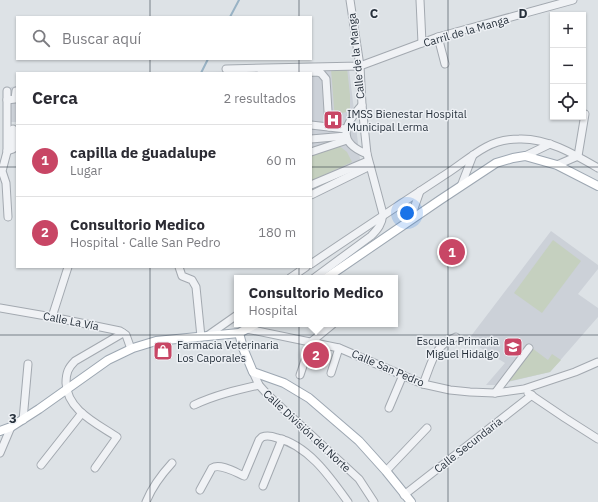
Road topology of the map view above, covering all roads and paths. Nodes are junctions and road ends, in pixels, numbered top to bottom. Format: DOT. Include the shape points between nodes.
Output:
graph roads {
  1 [pos="350,0"];
  2 [pos="420,0"];
  3 [pos="573,0"];
  4 [pos="438,37"];
  5 [pos="422,43"];
  6 [pos="445,64"];
  7 [pos="360,66"];
  8 [pos="226,68"];
  9 [pos="312,72"];
  10 [pos="7,91"];
  11 [pos="16,91"];
  12 [pos="7,100"];
  13 [pos="362,105"];
  14 [pos="584,120"];
  15 [pos="312,125"];
  16 [pos="329,127"];
  17 [pos="13,129"];
  18 [pos="346,135"];
  19 [pos="312,138"];
  20 [pos="550,144"];
  21 [pos="7,150"];
  22 [pos="312,152"];
  23 [pos="473,155"];
  24 [pos="525,156"];
  25 [pos="578,156"];
  26 [pos="369,160"];
  27 [pos="557,166"];
  28 [pos="598,168"];
  29 [pos="1,170"];
  30 [pos="312,185"];
  31 [pos="461,186"];
  32 [pos="598,186"];
  33 [pos="420,191"];
  34 [pos="312,194"];
  35 [pos="383,214"];
  36 [pos="8,217"];
  37 [pos="410,220"];
  38 [pos="312,263"];
  39 [pos="68,268"];
  40 [pos="179,268"];
  41 [pos="305,268"];
  42 [pos="294,275"];
  43 [pos="318,275"];
  44 [pos="330,275"];
  45 [pos="0,308"];
  46 [pos="52,317"];
  47 [pos="234,317"];
  48 [pos="250,327"];
  49 [pos="328,327"];
  50 [pos="243,331"];
  51 [pos="123,333"];
  52 [pos="204,336"];
  53 [pos="456,336"];
  54 [pos="311,342"];
  55 [pos="339,348"];
  56 [pos="529,348"];
  57 [pos="130,349"];
  58 [pos="598,362"];
  59 [pos="28,364"];
  60 [pos="253,372"];
  61 [pos="331,373"];
  62 [pos="403,375"];
  63 [pos="300,376"];
  64 [pos="423,384"];
  65 [pos="259,385"];
  66 [pos="66,389"];
  67 [pos="524,389"];
  68 [pos="495,393"];
  69 [pos="532,396"];
  70 [pos="194,405"];
  71 [pos="389,408"];
  72 [pos="82,413"];
  73 [pos="23,420"];
  74 [pos="11,427"];
  75 [pos="427,428"];
  76 [pos="0,431"];
  77 [pos="282,439"];
  78 [pos="598,439"];
  79 [pos="0,453"];
  80 [pos="172,463"];
  81 [pos="41,465"];
  82 [pos="95,468"];
  83 [pos="386,471"];
  84 [pos="263,486"];
  85 [pos="200,490"];
  86 [pos="404,495"];
  87 [pos="146,502"];
  88 [pos="348,502"];
  89 [pos="374,502"];
  90 [pos="410,502"];
  1 -- 7 [label="street, Calle de la Manga"];
  2 -- 5 [label="street"];
  3 -- 4 [label="street, Carril de la Manga"];
  4 -- 5 [label="street, Carril de la Manga"];
  4 -- 6 [label="street"];
  5 -- 7 [label="street, Carril de la Manga"];
  7 -- 8 [label="street, Carril de la Manga"];
  7 -- 13 [label="street, Calle de la Manga"];
  9 -- 16 [label="street" via="324,75 326,79"];
  10 -- 12 [label="street"];
  11 -- 12 [label="street" via="15,99"];
  12 -- 21 [label="street"];
  13 -- 18 [label="street" via="352,115"];
  13 -- 26 [label="street, Calle de la Manga"];
  14 -- 25 [label="street"];
  15 -- 16 [label="street"];
  16 -- 18 [label="street"];
  17 -- 21 [label="street" via="13,149"];
  18 -- 19 [label="street"];
  18 -- 22 [label="street"];
  18 -- 26 [label="street" via="354,148"];
  20 -- 23 [label="street" via="520,139 508,140 488,146"];
  20 -- 24 [label="street"];
  20 -- 25 [label="street"];
  21 -- 29 [label="street"];
  23 -- 31 [label="street"];
  23 -- 33 [label="street"];
  24 -- 27 [label="main road"];
  24 -- 31 [label="main road" via="496,163"];
  25 -- 27 [label="street"];
  25 -- 28 [label="street"];
  26 -- 30 [label="street"];
  26 -- 34 [label="street"];
  26 -- 35 [label="street, Calle de la Manga"];
  27 -- 32 [label="main road"];
  29 -- 36 [label="street" via="6,183"];
  31 -- 37 [label="main road"];
  33 -- 35 [label="street"];
  33 -- 37 [label="street"];
  35 -- 38 [label="street"];
  35 -- 43 [label="street" via="379,228 371,236"];
  37 -- 44 [label="main road"];
  39 -- 46 [label="street"];
  40 -- 52 [label="street" via="182,276 192,280 196,287"];
  41 -- 42 [label="street"];
  45 -- 46 [label="street, Calle La Vía"];
  46 -- 51 [label="street, Calle La Vía" via="111,328"];
  47 -- 52 [label="street"];
  48 -- 50 [label="main road"];
  49 -- 54 [label="street"];
  50 -- 52 [label="main road"];
  50 -- 54 [label="street, Calle San Pedro"];
  50 -- 60 [label="main road, Calle División del Norte" via="243,348"];
  51 -- 57 [label="street"];
  51 -- 66 [label="street" via="69,366"];
  52 -- 57 [label="main road" via="156,341"];
  53 -- 64 [label="street" via="440,346"];
  54 -- 55 [label="street, Calle San Pedro"];
  54 -- 63 [label="street"];
  55 -- 61 [label="street"];
  55 -- 62 [label="street, Calle San Pedro"];
  56 -- 68 [label="street"];
  57 -- 66 [label="main road" via="108,360"];
  58 -- 67 [label="street, Calle San Pedro"];
  59 -- 73 [label="street"];
  60 -- 65 [label="street, Calle División del Norte"];
  60 -- 83 [label="main road" via="284,383 309,398 359,441"];
  62 -- 64 [label="street, Calle San Pedro"];
  62 -- 71 [label="street"];
  64 -- 68 [label="street, Calle San Pedro" via="457,391"];
  65 -- 70 [label="street" via="224,393"];
  65 -- 89 [label="street, Calle División del Norte" via="359,480"];
  66 -- 72 [label="street" via="73,405"];
  66 -- 73 [label="main road"];
  67 -- 68 [label="street, Calle San Pedro"];
  67 -- 69 [label="street"];
  69 -- 78 [label="street"];
  69 -- 86 [label="street, Calle Secundaria"];
  72 -- 81 [label="street"];
  72 -- 82 [label="street" via="117,437"];
  73 -- 74 [label="main road"];
  74 -- 76 [label="main road"];
  74 -- 79 [label="street"];
  75 -- 83 [label="street"];
  77 -- 84 [label="street"];
  77 -- 85 [label="street" via="262,437 244,476 214,466"];
  77 -- 88 [label="street" via="306,452"];
  80 -- 87 [label="street"];
  83 -- 86 [label="main road"];
  86 -- 90 [label="main road"];
}
